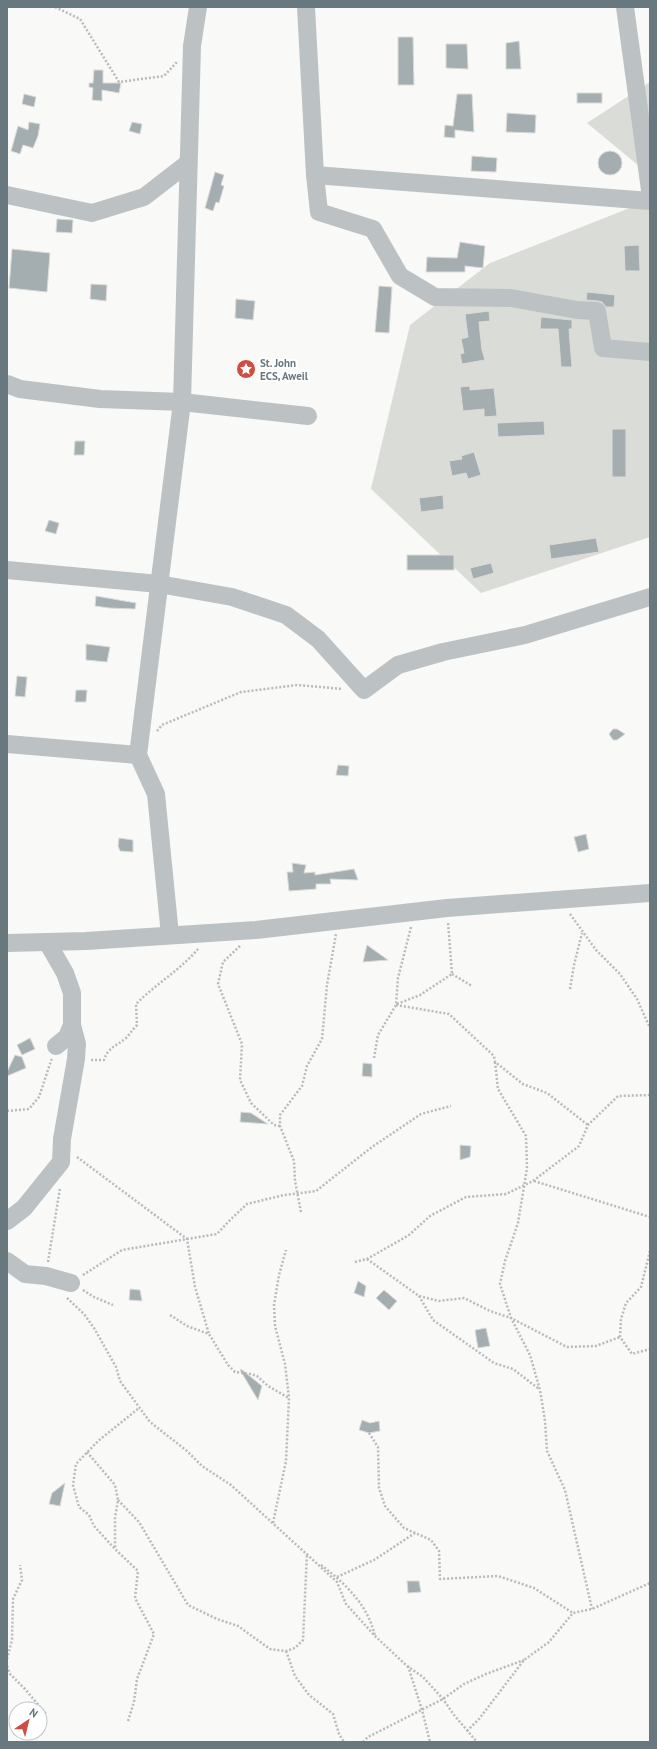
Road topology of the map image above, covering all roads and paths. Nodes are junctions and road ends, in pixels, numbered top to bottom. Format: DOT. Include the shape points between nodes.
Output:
graph roads {
  1 [pos="55,7"];
  2 [pos="198,7"];
  3 [pos="306,7"];
  4 [pos="625,7"];
  5 [pos="192,46"];
  6 [pos="188,163"];
  7 [pos="315,175"];
  8 [pos="650,190"];
  9 [pos="7,195"];
  10 [pos="650,201"];
  11 [pos="650,352"];
  12 [pos="7,384"];
  13 [pos="182,402"];
  14 [pos="308,416"];
  15 [pos="7,570"];
  16 [pos="159,584"];
  17 [pos="650,597"];
  18 [pos="364,690"];
  19 [pos="152,737"];
  20 [pos="7,744"];
  21 [pos="138,756"];
  22 [pos="650,893"];
  23 [pos="559,898"];
  24 [pos="447,908"];
  25 [pos="414,913"];
  26 [pos="338,920"];
  27 [pos="256,930"];
  28 [pos="212,932"];
  29 [pos="582,933"];
  30 [pos="170,935"];
  31 [pos="47,942"];
  32 [pos="7,943"];
  33 [pos="452,974"];
  34 [pos="472,986"];
  35 [pos="570,990"];
  36 [pos="396,1005"];
  37 [pos="72,1025"];
  38 [pos="650,1028"];
  39 [pos="56,1046"];
  40 [pos="374,1058"];
  41 [pos="76,1059"];
  42 [pos="495,1062"];
  43 [pos="650,1095"];
  44 [pos="451,1106"];
  45 [pos="7,1110"];
  46 [pos="588,1124"];
  47 [pos="280,1126"];
  48 [pos="62,1139"];
  49 [pos="533,1181"];
  50 [pos="60,1185"];
  51 [pos="524,1185"];
  52 [pos="297,1193"];
  53 [pos="301,1212"];
  54 [pos="650,1217"];
  55 [pos="7,1221"];
  56 [pos="187,1239"];
  57 [pos="286,1250"];
  58 [pos="650,1252"];
  59 [pos="368,1259"];
  60 [pos="7,1261"];
  61 [pos="355,1262"];
  62 [pos="46,1276"];
  63 [pos="68,1290"];
  64 [pos="419,1296"];
  65 [pos="113,1305"];
  66 [pos="170,1315"];
  67 [pos="511,1318"];
  68 [pos="209,1334"];
  69 [pos="620,1337"];
  70 [pos="650,1349"];
  71 [pos="540,1390"];
  72 [pos="289,1398"];
  73 [pos="139,1408"];
  74 [pos="369,1433"];
  75 [pos="87,1452"];
  76 [pos="118,1500"];
  77 [pos="273,1523"];
  78 [pos="415,1533"];
  79 [pos="115,1549"];
  80 [pos="307,1553"];
  81 [pos="20,1565"];
  82 [pos="337,1577"];
  83 [pos="650,1583"];
  84 [pos="592,1609"];
  85 [pos="574,1614"];
  86 [pos="375,1636"];
  87 [pos="286,1651"];
  88 [pos="7,1659"];
  89 [pos="524,1660"];
  90 [pos="7,1666"];
  91 [pos="407,1666"];
  92 [pos="443,1699"];
  93 [pos="35,1701"];
  94 [pos="422,1710"];
  95 [pos="128,1721"];
  96 [pos="467,1731"];
  97 [pos="344,1742"];
  98 [pos="363,1742"];
  99 [pos="430,1742"];
  100 [pos="477,1742"];
  1 -- 5 [label="path" via="80,19 119,82 164,76"];
  2 -- 5 [label="street"];
  3 -- 7 [label="street"];
  4 -- 8 [label="street"];
  5 -- 6 [label="street"];
  6 -- 9 [label="street" via="144,197 92,213"];
  6 -- 13 [label="street"];
  7 -- 10 [label="street"];
  7 -- 11 [label="street" via="319,212 374,229 400,276 435,297 511,298 577,310 597,311 602,348"];
  12 -- 13 [label="street" via="20,389 100,399"];
  13 -- 14 [label="street"];
  13 -- 16 [label="street"];
  15 -- 16 [label="street"];
  16 -- 18 [label="street" via="232,597 286,615 318,639"];
  16 -- 21 [label="street"];
  17 -- 18 [label="street" via="525,635 443,652 398,665"];
  18 -- 19 [label="path" via="297,685 241,692 162,725"];
  20 -- 21 [label="street"];
  21 -- 30 [label="street" via="156,794"];
  22 -- 23 [label="street"];
  23 -- 24 [label="street"];
  23 -- 29 [label="path"];
  24 -- 25 [label="street"];
  24 -- 33 [label="path"];
  25 -- 26 [label="street"];
  25 -- 36 [label="path" via="398,978"];
  26 -- 27 [label="street"];
  26 -- 47 [label="path" via="327,985 322,1039 307,1066 302,1086 280,1115"];
  27 -- 28 [label="street"];
  27 -- 47 [label="path" via="223,962 218,984 242,1044 240,1080 251,1103 274,1125"];
  28 -- 30 [label="street"];
  28 -- 41 [label="path" via="187,962 136,1004 137,1025 126,1038 111,1047 104,1060"];
  29 -- 35 [label="path"];
  29 -- 38 [label="path" via="624,980 637,999"];
  30 -- 31 [label="street"];
  31 -- 32 [label="street"];
  31 -- 37 [label="street" via="65,972 72,992"];
  33 -- 34 [label="path"];
  33 -- 36 [label="path" via="420,995"];
  36 -- 40 [label="path" via="378,1035"];
  36 -- 42 [label="path" via="449,1014 494,1056"];
  37 -- 39 [label="street" via="67,1037"];
  37 -- 41 [label="street" via="77,1044"];
  39 -- 45 [label="path" via="39,1097 29,1109"];
  41 -- 48 [label="street"];
  42 -- 46 [label="path" via="523,1084 547,1093"];
  42 -- 51 [label="path" via="498,1089 526,1136 527,1168"];
  43 -- 46 [label="path" via="618,1096"];
  44 -- 52 [label="path" via="420,1114 372,1147 316,1191"];
  46 -- 49 [label="path" via="579,1146"];
  47 -- 52 [label="path" via="294,1161"];
  48 -- 55 [label="street" via="61,1162 24,1208"];
  48 -- 56 [label="path" via="78,1158"];
  49 -- 51 [label="path"];
  49 -- 54 [label="path"];
  50 -- 62 [label="path"];
  51 -- 59 [label="path" via="506,1194 466,1197 430,1216 409,1235"];
  51 -- 67 [label="path" via="518,1223 500,1284"];
  52 -- 53 [label="path"];
  52 -- 56 [label="path" via="247,1204 217,1234"];
  56 -- 63 [label="path" via="122,1250"];
  56 -- 68 [label="path" via="195,1287"];
  57 -- 72 [label="path" via="274,1305 275,1326 285,1364"];
  58 -- 69 [label="path" via="641,1287 626,1303 621,1319"];
  59 -- 61 [label="path"];
  59 -- 64 [label="path"];
  60 -- 62 [label="street" via="25,1274"];
  62 -- 63 [label="street"];
  63 -- 65 [label="path"];
  63 -- 73 [label="path" via="94,1328 116,1367 120,1381"];
  64 -- 67 [label="path" via="439,1301 464,1298"];
  64 -- 71 [label="path" via="433,1320 494,1363 513,1369"];
  66 -- 68 [label="path" via="187,1326"];
  67 -- 69 [label="path" via="567,1347 596,1346"];
  67 -- 71 [label="path" via="530,1355"];
  68 -- 72 [label="path" via="235,1372 257,1376 268,1386"];
  69 -- 70 [label="path" via="632,1354"];
  71 -- 84 [label="path" via="547,1451 565,1490"];
  72 -- 77 [label="path" via="286,1461"];
  73 -- 75 [label="path"];
  73 -- 77 [label="path" via="150,1422 202,1466 231,1485"];
  74 -- 78 [label="path" via="378,1447 378,1488 385,1506 404,1528"];
  75 -- 76 [label="path" via="115,1485"];
  75 -- 79 [label="path" via="76,1464 73,1485 79,1507 89,1515 94,1526"];
  76 -- 79 [label="path"];
  76 -- 87 [label="path" via="139,1522 188,1605 238,1626 270,1649"];
  77 -- 80 [label="path" via="288,1539"];
  78 -- 82 [label="path" via="374,1560"];
  78 -- 85 [label="path" via="431,1540 439,1552 440,1579 498,1576 534,1588"];
  79 -- 95 [label="path" via="138,1571 135,1598 154,1634 137,1679"];
  80 -- 82 [label="path"];
  80 -- 86 [label="path" via="337,1582 346,1604"];
  80 -- 87 [label="path" via="303,1640 295,1648"];
  81 -- 88 [label="path" via="22,1580 13,1599 12,1640"];
  82 -- 86 [label="path" via="351,1590 372,1622"];
  83 -- 84 [label="path"];
  84 -- 85 [label="path"];
  85 -- 89 [label="path" via="549,1642"];
  86 -- 91 [label="path"];
  87 -- 97 [label="path" via="295,1676 309,1695 332,1714"];
  89 -- 92 [label="path" via="464,1684"];
  89 -- 96 [label="path"];
  90 -- 93 [label="path" via="10,1674"];
  91 -- 92 [label="path" via="423,1677"];
  91 -- 94 [label="path"];
  92 -- 94 [label="path"];
  92 -- 96 [label="path"];
  94 -- 98 [label="path" via="368,1737"];
  94 -- 99 [label="path"];
  96 -- 100 [label="path"];
}
